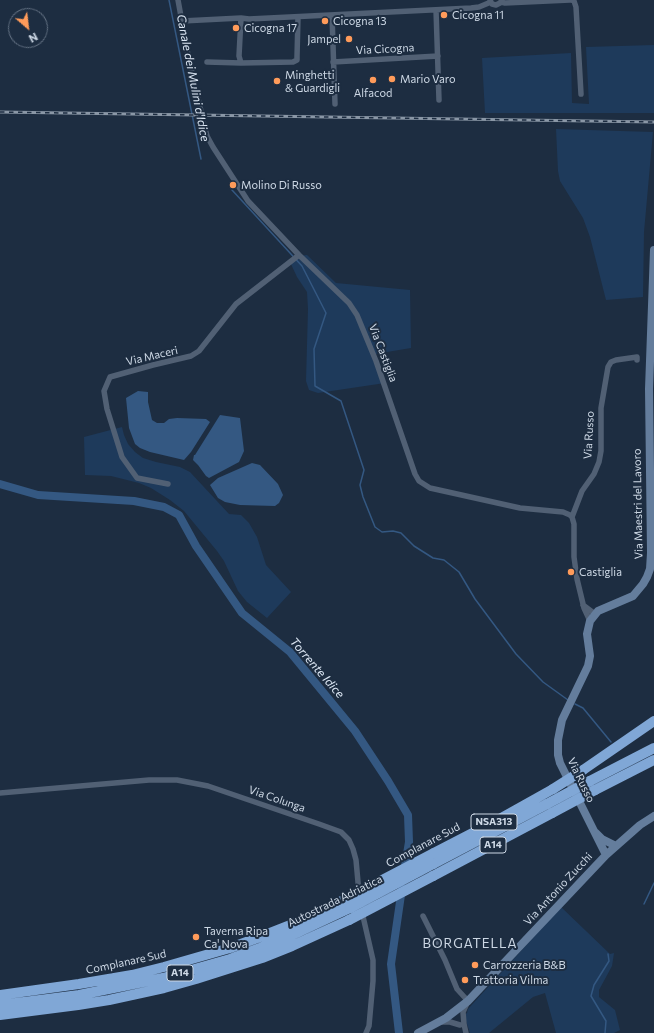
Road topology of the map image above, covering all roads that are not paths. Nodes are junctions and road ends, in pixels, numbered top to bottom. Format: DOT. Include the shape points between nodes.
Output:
graph roads {
  1 [pos="178,0"];
  2 [pos="570,0"];
  3 [pos="490,1"];
  4 [pos="501,1"];
  5 [pos="436,10"];
  6 [pos="332,15"];
  7 [pos="298,17"];
  8 [pos="241,18"];
  9 [pos="182,21"];
  10 [pos="438,56"];
  11 [pos="207,62"];
  12 [pos="241,62"];
  13 [pos="333,62"];
  14 [pos="581,94"];
  15 [pos="439,100"];
  16 [pos="334,104"];
  17 [pos="201,111"];
  18 [pos="204,125"];
  19 [pos="654,250"];
  20 [pos="296,257"];
  21 [pos="650,356"];
  22 [pos="637,360"];
  23 [pos="168,484"];
  24 [pos="572,517"];
  25 [pos="583,604"];
  26 [pos="595,614"];
  27 [pos="590,621"];
  28 [pos="654,721"];
  29 [pos="654,748"];
  30 [pos="654,760"];
  31 [pos="593,786"];
  32 [pos="0,793"];
  33 [pos="549,809"];
  34 [pos="654,816"];
  35 [pos="596,832"];
  36 [pos="616,846"];
  37 [pos="606,854"];
  38 [pos="423,916"];
  39 [pos="0,995"];
  40 [pos="468,1001"];
  41 [pos="0,1005"];
  42 [pos="454,1012"];
  43 [pos="0,1015"];
  44 [pos="435,1024"];
  45 [pos="464,1028"];
  46 [pos="366,1033"];
  47 [pos="418,1033"];
  1 -- 9 [label="street"];
  2 -- 4 [label="street" via="505,3"];
  2 -- 14 [label="street" via="574,1 576,7"];
  3 -- 4 [label="street" via="496,5"];
  3 -- 5 [label="street" via="479,7"];
  5 -- 6 [label="street"];
  5 -- 10 [label="street"];
  6 -- 7 [label="street"];
  6 -- 13 [label="street"];
  7 -- 8 [label="street"];
  7 -- 12 [label="street" via="296,60"];
  8 -- 9 [label="street"];
  8 -- 12 [label="street"];
  9 -- 17 [label="street"];
  10 -- 13 [label="street, Via Cicogna"];
  10 -- 15 [label="street"];
  11 -- 12 [label="street"];
  13 -- 16 [label="street"];
  18 -- 20 [label="street, Via Castiglia" via="213,147 248,202"];
  19 -- 21 [label="street, Via Maestri del Lavoro"];
  20 -- 23 [label="street, Via Maceri" via="236,304 199,351 191,356 110,377 104,391 107,410 122,457 137,478"];
  20 -- 24 [label="street, Via Castiglia" via="349,303 357,316 376,361 415,474 423,484 430,488 520,508 563,512"];
  21 -- 26 [label="street, Via Maestri del Lavoro" via="650,569 643,584 633,596"];
  22 -- 24 [label="street, Via Russo" via="637,357 616,360 611,362 608,368 601,408 599,462 582,491"];
  24 -- 25 [label="street, Via Russo" via="574,564"];
  25 -- 26 [label="street"];
  25 -- 27 [label="street, Via Russo"];
  26 -- 27 [label="street, Via Russo"];
  27 -- 35 [label="street, Via Russo" via="587,634 589,661 562,720 557,746 565,775"];
  28 -- 39 [label="highway, Complanare Sud / NSA313, bridge" via="553,789 348,898 288,926 170,966 100,981"];
  29 -- 31 [label="highway, Autostrada Adriatica / A14"];
  30 -- 31 [label="highway, Autostrada Adriatica / A14"];
  31 -- 33 [label="highway, Autostrada Adriatica / A14, bridge"];
  32 -- 46 [label="street, Via Colunga" via="176,780 208,786 341,832 353,849 356,860 362,919 373,960 369,1026"];
  33 -- 41 [label="highway, Autostrada Adriatica / A14, bridge" via="433,864 350,908 260,948 132,985"];
  33 -- 43 [label="highway, Autostrada Adriatica / A14, bridge" via="433,876 349,920 292,946 230,969 134,995"];
  34 -- 36 [label="street, Via Antonio Zucchi"];
  35 -- 36 [label="street, Via Russo" via="602,839"];
  35 -- 37 [label="street, Via Russo"];
  36 -- 37 [label="street, Via Antonio Zucchi"];
  37 -- 40 [label="street, Via Antonio Zucchi"];
  38 -- 40 [label="street" via="457,989"];
  40 -- 42 [label="street, Via Antonio Zucchi"];
  40 -- 45 [label="street" via="463,1012"];
  42 -- 44 [label="street, Via Antonio Zucchi"];
  42 -- 45 [label="street" via="459,1016"];
  44 -- 45 [label="street, Via Antonio Zucchi" via="450,1022"];
  44 -- 47 [label="street, Via Antonio Zucchi"];
}
